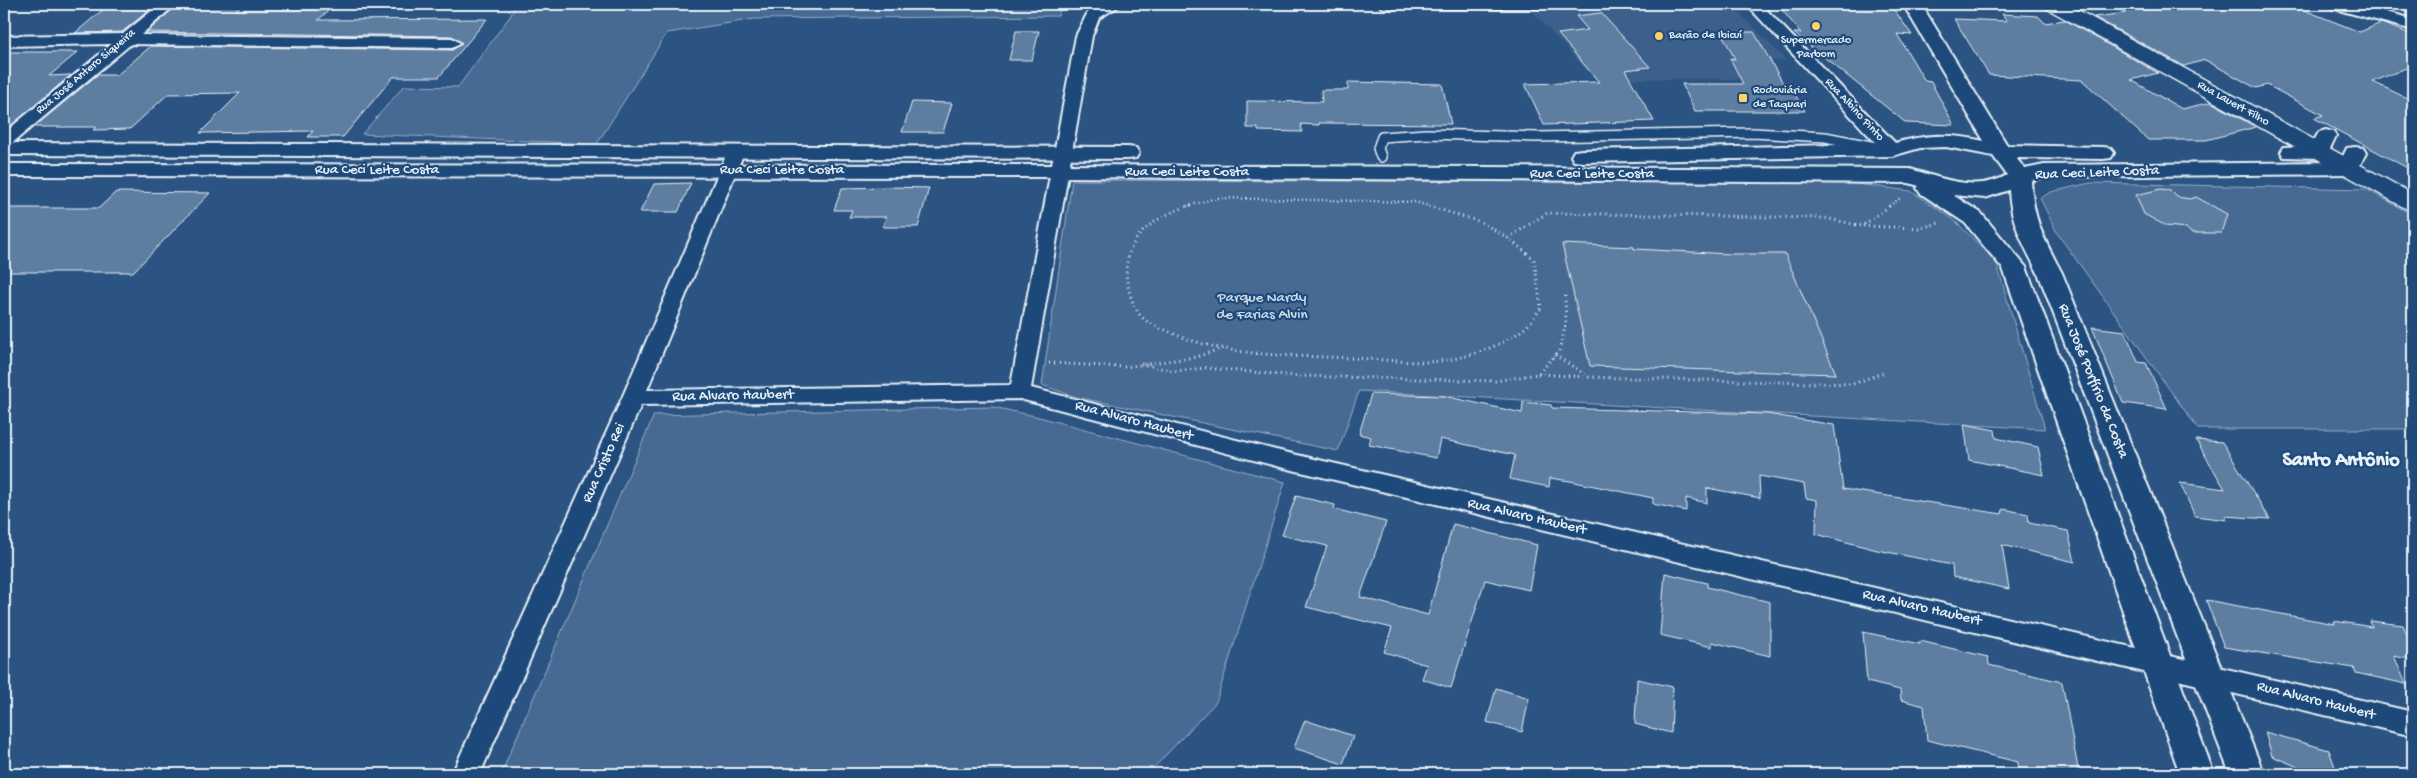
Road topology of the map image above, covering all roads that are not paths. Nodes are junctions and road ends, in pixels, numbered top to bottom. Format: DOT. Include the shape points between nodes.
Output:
graph roads {
  1 [pos="169,4"];
  2 [pos="1114,4"];
  3 [pos="1386,4"];
  4 [pos="1597,4"];
  5 [pos="1753,4"];
  6 [pos="1912,4"];
  7 [pos="2053,4"];
  8 [pos="2083,4"];
  9 [pos="2337,4"];
  10 [pos="1544,5"];
  11 [pos="2413,25"];
  12 [pos="127,39"];
  13 [pos="4,41"];
  14 [pos="452,43"];
  15 [pos="2229,83"];
  16 [pos="2204,88"];
  17 [pos="4,141"];
  18 [pos="2322,144"];
  19 [pos="4,149"];
  20 [pos="206,149"];
  21 [pos="1892,150"];
  22 [pos="2000,151"];
  23 [pos="732,160"];
  24 [pos="2351,160"];
  25 [pos="1062,162"];
  26 [pos="1383,165"];
  27 [pos="4,170"];
  28 [pos="184,170"];
  29 [pos="2020,177"];
  30 [pos="2413,184"];
  31 [pos="1907,186"];
  32 [pos="2413,203"];
  33 [pos="1020,392"];
  34 [pos="633,398"];
  35 [pos="2157,663"];
  36 [pos="2209,674"];
  37 [pos="2413,724"];
  38 [pos="466,774"];
  39 [pos="2197,774"];
  40 [pos="2247,774"];
  1 -- 12 [label="street, Rua José Antero Siqueira"];
  2 -- 25 [label="street" via="1095,11 1089,18"];
  3 -- 10 [label="street"];
  4 -- 10 [label="street"];
  5 -- 21 [label="street, Rua Albino Pinto"];
  6 -- 22 [label="street"];
  7 -- 16 [label="main road, Rua Lauert Filho"];
  8 -- 15 [label="main road, Rua Lauert Filho"];
  9 -- 11 [label="street"];
  12 -- 13 [label="street"];
  12 -- 14 [label="street"];
  12 -- 17 [label="street, Rua José Antero Siqueira"];
  15 -- 16 [label="main road"];
  15 -- 18 [label="main road, Rua Lauert Filho"];
  16 -- 18 [label="main road, Rua Lauert Filho"];
  18 -- 22 [label="street, Rua Ceci Leite Costa"];
  18 -- 24 [label="main road, Rua Lauert Filho"];
  19 -- 20 [label="street, Rua Ceci Leite Costa"];
  20 -- 23 [label="street, Rua Ceci Leite Costa"];
  20 -- 28 [label="street"];
  21 -- 22 [label="street, Rua Ceci Leite Costa" via="1919,142 1946,142"];
  21 -- 26 [label="street, Rua Ceci Leite Costa"];
  21 -- 31 [label="street, Rua Albino Pinto"];
  22 -- 29 [label="street"];
  23 -- 25 [label="street, Rua Ceci Leite Costa"];
  23 -- 28 [label="street, Rua Ceci Leite Costa"];
  23 -- 34 [label="street, Rua Cristo Rei"];
  24 -- 29 [label="street, Rua Ceci Leite Costa" via="2044,171"];
  24 -- 30 [label="main road, Rua Lauert Filho"];
  24 -- 32 [label="main road, Rua Lauert Filho"];
  25 -- 26 [label="street, Rua Ceci Leite Costa"];
  25 -- 33 [label="street"];
  26 -- 31 [label="street, Rua Ceci Leite Costa"];
  27 -- 28 [label="street, Rua Ceci Leite Costa"];
  29 -- 31 [label="street, Rua Ceci Leite Costa" via="1985,191"];
  29 -- 36 [label="street, Rua José Porfírio da Costa" via="2021,206 2030,235 2050,273"];
  31 -- 35 [label="street" via="1973,218 2014,267"];
  33 -- 34 [label="street, Rua Alvaro Haubert"];
  33 -- 35 [label="street, Rua Alvaro Haubert" via="1280,459"];
  34 -- 38 [label="street, Rua Cristo Rei"];
  35 -- 36 [label="street, Rua Alvaro Haubert"];
  35 -- 39 [label="street"];
  36 -- 37 [label="street, Rua Alvaro Haubert"];
  36 -- 40 [label="street, Rua José Porfírio da Costa"];
}
